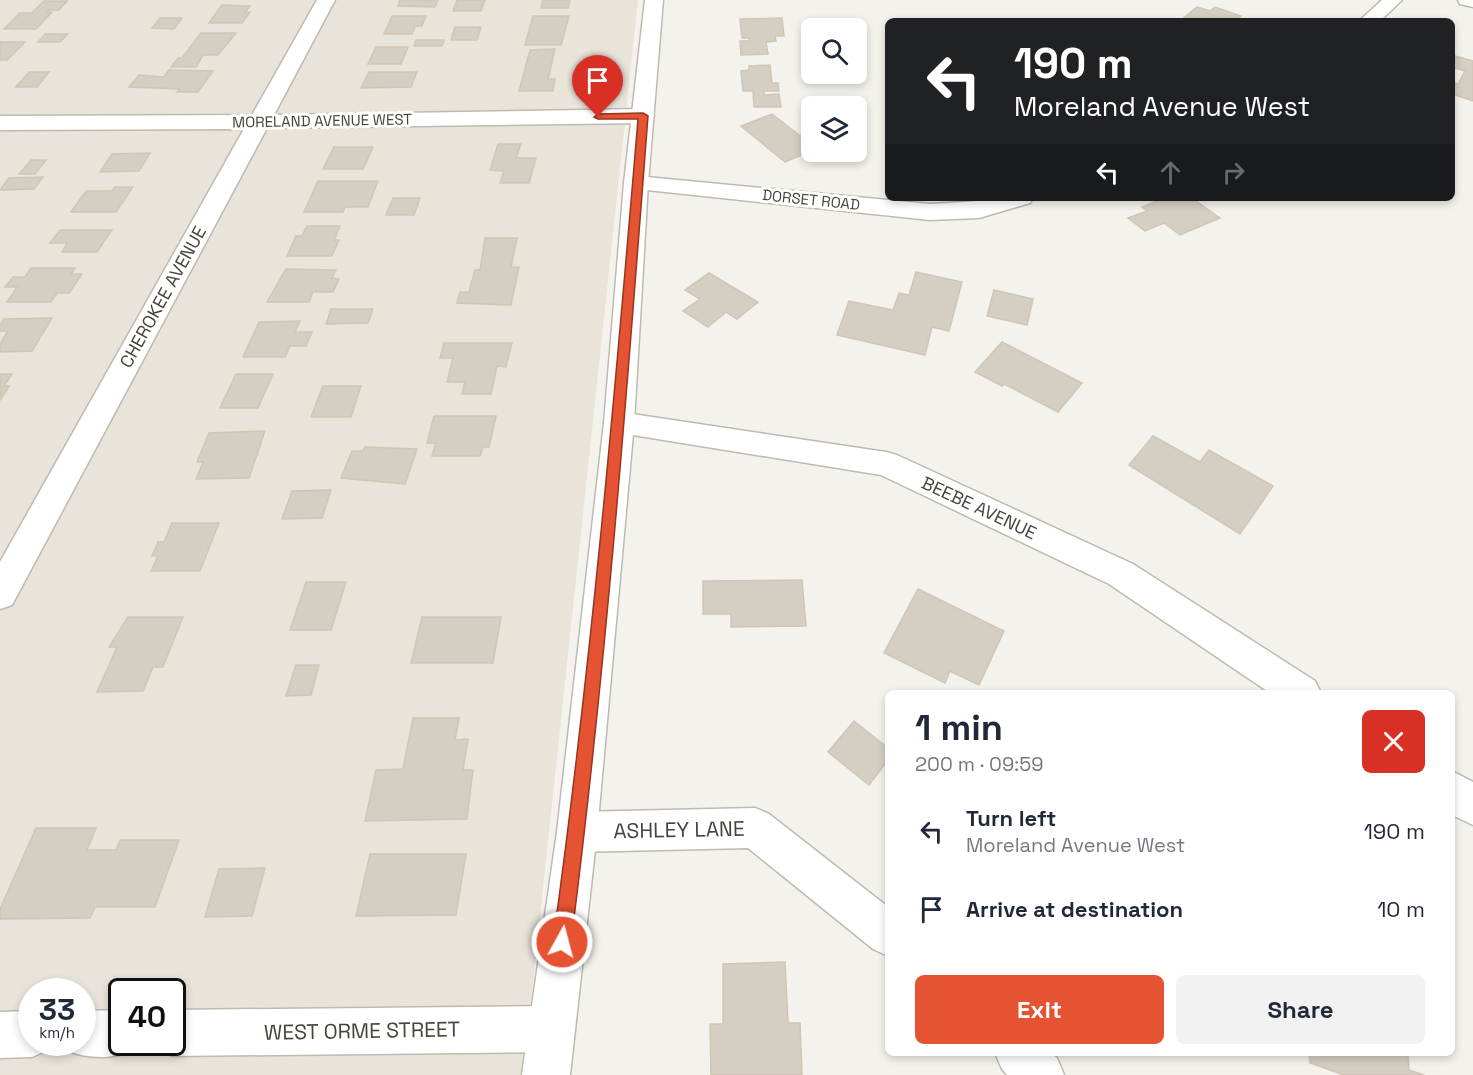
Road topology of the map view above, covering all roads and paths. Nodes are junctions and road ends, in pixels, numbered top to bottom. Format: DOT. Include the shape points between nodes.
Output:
graph roads {
  1 [pos="326,0"];
  2 [pos="654,0"];
  3 [pos="1393,0"];
  4 [pos="1467,0"];
  5 [pos="1473,1"];
  6 [pos="1372,18"];
  7 [pos="643,116"];
  8 [pos="259,122"];
  9 [pos="0,123"];
  10 [pos="636,183"];
  11 [pos="1010,201"];
  12 [pos="619,423"];
  13 [pos="0,594"];
  14 [pos="1297,690"];
  15 [pos="1455,793"];
  16 [pos="1473,805"];
  17 [pos="577,832"];
  18 [pos="885,932"];
  19 [pos="551,1029"];
  20 [pos="186,1033"];
  21 [pos="18,1034"];
  22 [pos="0,1035"];
  23 [pos="1021,1056"];
  24 [pos="546,1075"];
  25 [pos="1040,1075"];
  1 -- 8 [label="street, CHEROKEE AVENUE"];
  2 -- 7 [label="street"];
  3 -- 6 [label="street"];
  4 -- 5 [label="street"];
  7 -- 8 [label="street, MORELAND AVENUE WEST"];
  7 -- 10 [label="street"];
  8 -- 9 [label="street, MORELAND AVENUE WEST"];
  8 -- 13 [label="street, CHEROKEE AVENUE"];
  10 -- 11 [label="street, DORSET ROAD" via="930,212 979,210"];
  10 -- 12 [label="street"];
  12 -- 14 [label="street, BEEBE AVENUE" via="886,464 1121,574"];
  12 -- 17 [label="street"];
  15 -- 16 [label="street"];
  17 -- 18 [label="street, ASHLEY LANE" via="754,828"];
  17 -- 19 [label="street"];
  19 -- 20 [label="street, WEST ORME STREET"];
  19 -- 24 [label="street"];
  21 -- 22 [label="street"];
  23 -- 25 [label="street"];
}
